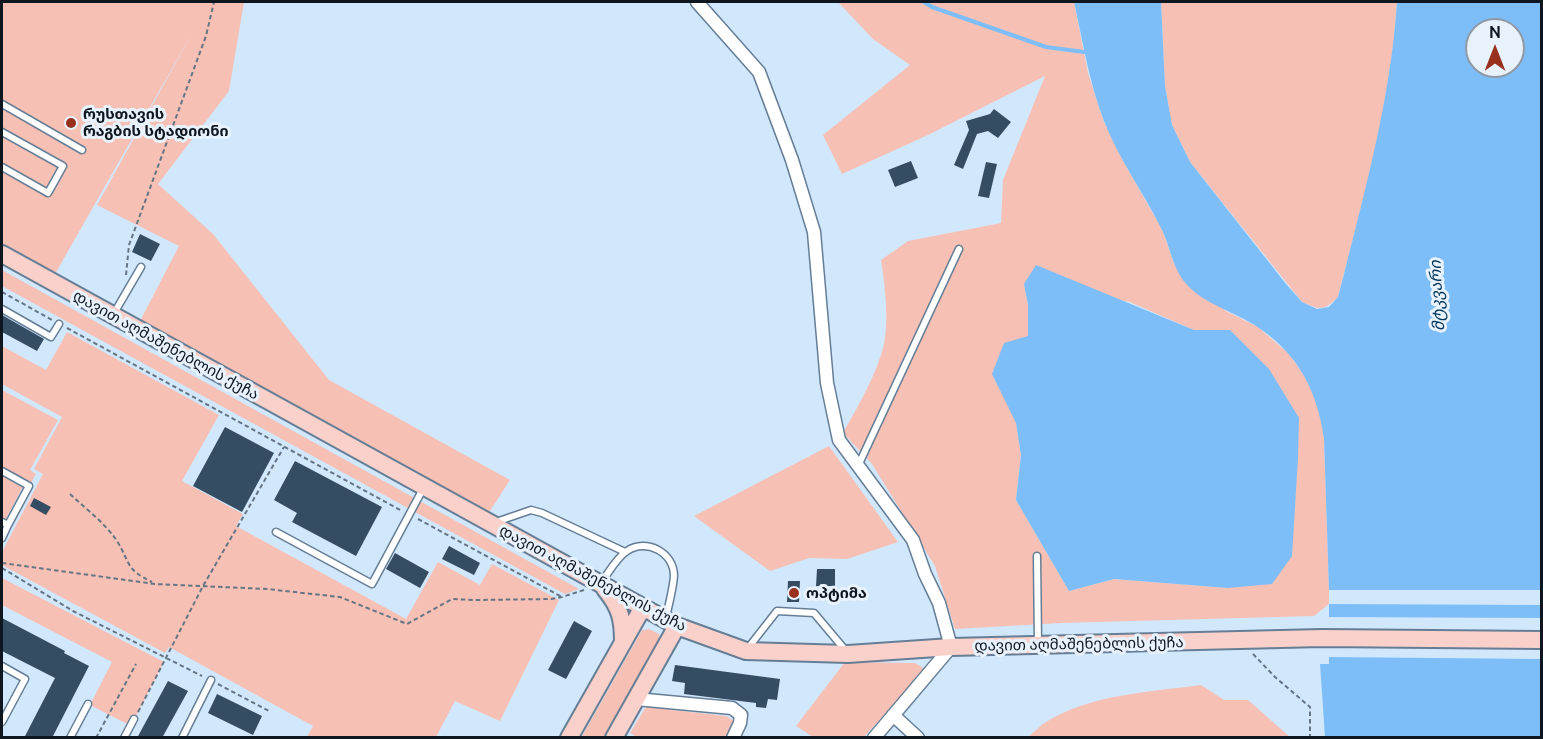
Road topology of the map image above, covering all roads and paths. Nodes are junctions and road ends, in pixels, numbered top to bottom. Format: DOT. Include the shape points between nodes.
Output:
graph roads {
  1 [pos="214,2"];
  2 [pos="697,2"];
  3 [pos="2,104"];
  4 [pos="2,132"];
  5 [pos="82,150"];
  6 [pos="2,167"];
  7 [pos="959,249"];
  8 [pos="2,254"];
  9 [pos="141,267"];
  10 [pos="2,292"];
  11 [pos="123,298"];
  12 [pos="2,309"];
  13 [pos="113,315"];
  14 [pos="59,324"];
  15 [pos="284,447"];
  16 [pos="858,467"];
  17 [pos="2,471"];
  18 [pos="424,487"];
  19 [pos="70,495"];
  20 [pos="409,514"];
  21 [pos="5,524"];
  22 [pos="492,524"];
  23 [pos="276,532"];
  24 [pos="2,538"];
  25 [pos="625,552"];
  26 [pos="1037,556"];
  27 [pos="2,563"];
  28 [pos="2,568"];
  29 [pos="155,584"];
  30 [pos="600,584"];
  31 [pos="204,586"];
  32 [pos="562,597"];
  33 [pos="643,607"];
  34 [pos="672,623"];
  35 [pos="1239,640"];
  36 [pos="1542,640"];
  37 [pos="623,643"];
  38 [pos="1038,645"];
  39 [pos="951,647"];
  40 [pos="746,651"];
  41 [pos="848,654"];
  42 [pos="167,658"];
  43 [pos="136,664"];
  44 [pos="2,666"];
  45 [pos="211,680"];
  46 [pos="636,699"];
  47 [pos="88,704"];
  48 [pos="269,711"];
  49 [pos="893,715"];
  50 [pos="134,719"];
  51 [pos="2,722"];
  52 [pos="70,738"];
  53 [pos="96,738"];
  54 [pos="124,738"];
  55 [pos="182,738"];
  56 [pos="569,738"];
  57 [pos="614,738"];
  58 [pos="733,738"];
  59 [pos="874,738"];
  60 [pos="918,738"];
  61 [pos="1310,738"];
  1 -- 11 [label="path" via="206,36 129,245"];
  2 -- 16 [label="street" via="759,72 792,160 814,232 827,383 839,440"];
  3 -- 5 [label="lane"];
  4 -- 6 [label="lane" via="63,166 48,193"];
  7 -- 16 [label="lane"];
  8 -- 13 [label="main road, დავით აღმაშენებლის ქუჩა"];
  9 -- 11 [label="lane"];
  10 -- 14 [label="path"];
  11 -- 13 [label="lane"];
  12 -- 14 [label="lane" via="51,338"];
  13 -- 18 [label="main road, დავით აღმაშენებლის ქუჩა"];
  14 -- 15 [label="path"];
  15 -- 20 [label="path"];
  15 -- 31 [label="path"];
  16 -- 39 [label="street" via="913,540 939,603"];
  17 -- 21 [label="lane" via="29,486"];
  18 -- 20 [label="lane"];
  18 -- 22 [label="main road, დავით აღმაშენებლის ქუჩა"];
  19 -- 29 [label="path" via="116,541 136,574"];
  20 -- 23 [label="lane" via="372,584"];
  20 -- 32 [label="path"];
  21 -- 24 [label="lane"];
  22 -- 25 [label="lane" via="531,510"];
  22 -- 30 [label="main road, დავით აღმაშენებლის ქუჩა"];
  25 -- 30 [label="lane"];
  25 -- 34 [label="lane" via="649,547 669,557 674,576"];
  26 -- 38 [label="lane"];
  27 -- 29 [label="path"];
  28 -- 42 [label="path" via="73,611"];
  29 -- 31 [label="path"];
  30 -- 32 [label="path"];
  30 -- 33 [label="main road, დავით აღმაშენებლის ქუჩა"];
  30 -- 37 [label="main road" via="615,600 623,621"];
  31 -- 32 [label="path" via="267,588 340,597 407,624 452,599"];
  31 -- 42 [label="path"];
  33 -- 34 [label="main road, დავით აღმაშენებლის ქუჩა"];
  33 -- 37 [label="main road"];
  34 -- 40 [label="main road, დავით აღმაშენებლის ქუჩა"];
  34 -- 46 [label="main road"];
  35 -- 36 [label="main road, დავით აღმაშენებლის ქუჩა"];
  35 -- 38 [label="main road, დავით აღმაშენებლის ქუჩა"];
  35 -- 61 [label="path" via="1310,707"];
  37 -- 56 [label="main road"];
  38 -- 39 [label="main road, დავით აღმაშენებლის ქუჩა"];
  39 -- 41 [label="main road, დავით აღმაშენებლის ქუჩა"];
  39 -- 49 [label="street"];
  40 -- 41 [label="main road, დავით აღმაშენებლის ქუჩა"];
  40 -- 41 [label="lane" via="777,611 814,613"];
  42 -- 45 [label="path"];
  42 -- 50 [label="path"];
  43 -- 53 [label="path"];
  44 -- 51 [label="lane" via="25,679"];
  45 -- 48 [label="path"];
  45 -- 55 [label="lane"];
  46 -- 57 [label="main road"];
  46 -- 58 [label="street" via="732,708 741,715"];
  47 -- 52 [label="lane"];
  49 -- 59 [label="street"];
  49 -- 60 [label="street"];
  50 -- 54 [label="lane"];
}
